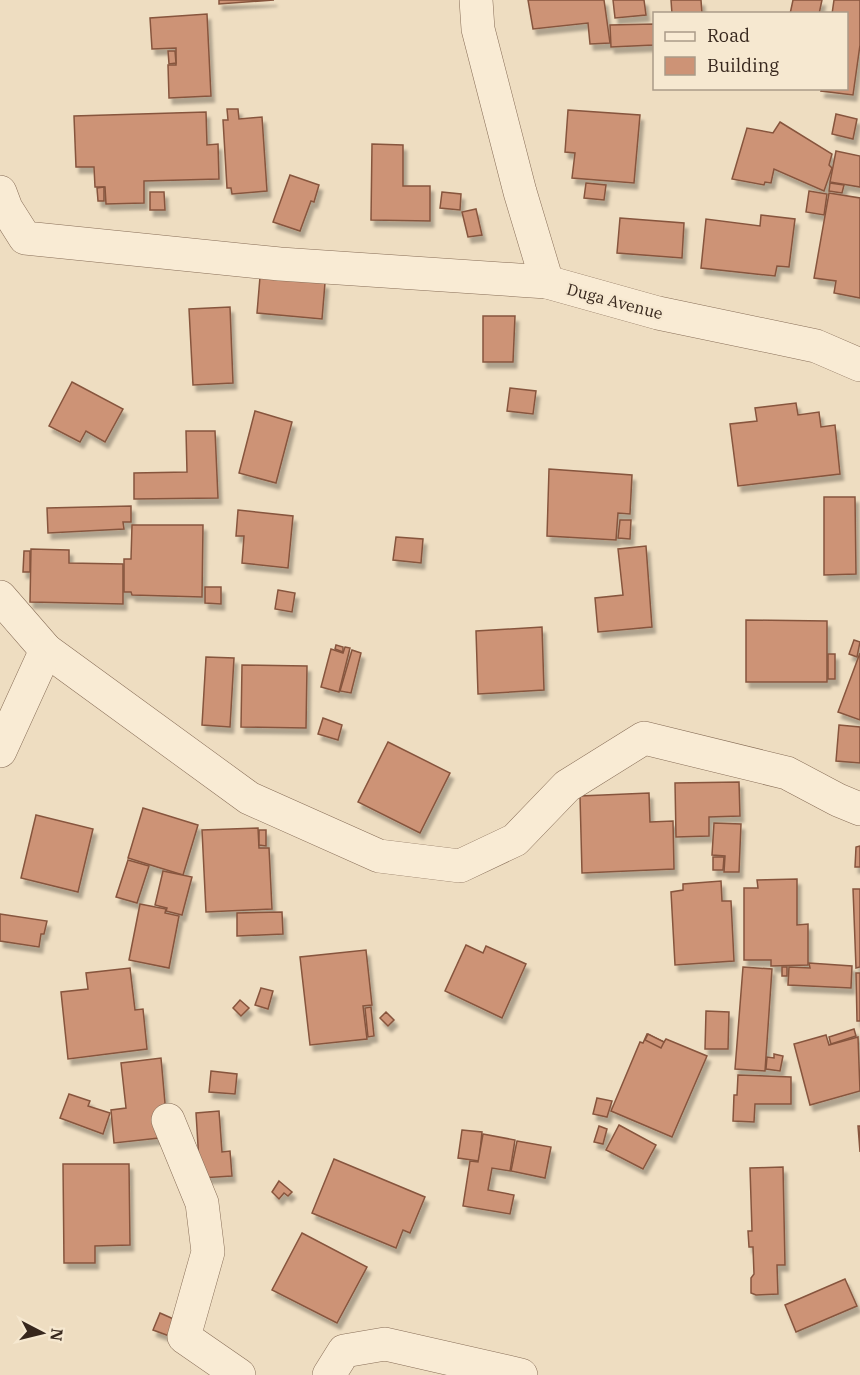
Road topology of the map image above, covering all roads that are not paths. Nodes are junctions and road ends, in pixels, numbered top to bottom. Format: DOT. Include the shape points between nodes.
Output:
graph roads {
  1 [pos="460,0"];
  2 [pos="477,14"];
  3 [pos="0,192"];
  4 [pos="547,282"];
  5 [pos="860,365"];
  6 [pos="0,597"];
  7 [pos="46,650"];
  8 [pos="0,751"];
  9 [pos="860,809"];
  10 [pos="168,1120"];
  11 [pos="238,1375"];
  12 [pos="329,1375"];
  13 [pos="521,1375"];
  1 -- 2 [label="street, Duga Avenue"];
  2 -- 4 [label="street, Duga Avenue" via="520,192"];
  3 -- 4 [label="street" via="25,238 280,264"];
  4 -- 5 [label="street, Duga Avenue" via="658,313 816,346"];
  6 -- 7 [label="street"];
  7 -- 8 [label="street"];
  7 -- 9 [label="street" via="249,798 379,856 460,866 515,840 567,786 644,738 787,772"];
  10 -- 11 [label="street" via="202,1203 208,1252 184,1337"];
  12 -- 13 [label="street" via="344,1351 385,1344"];
}
